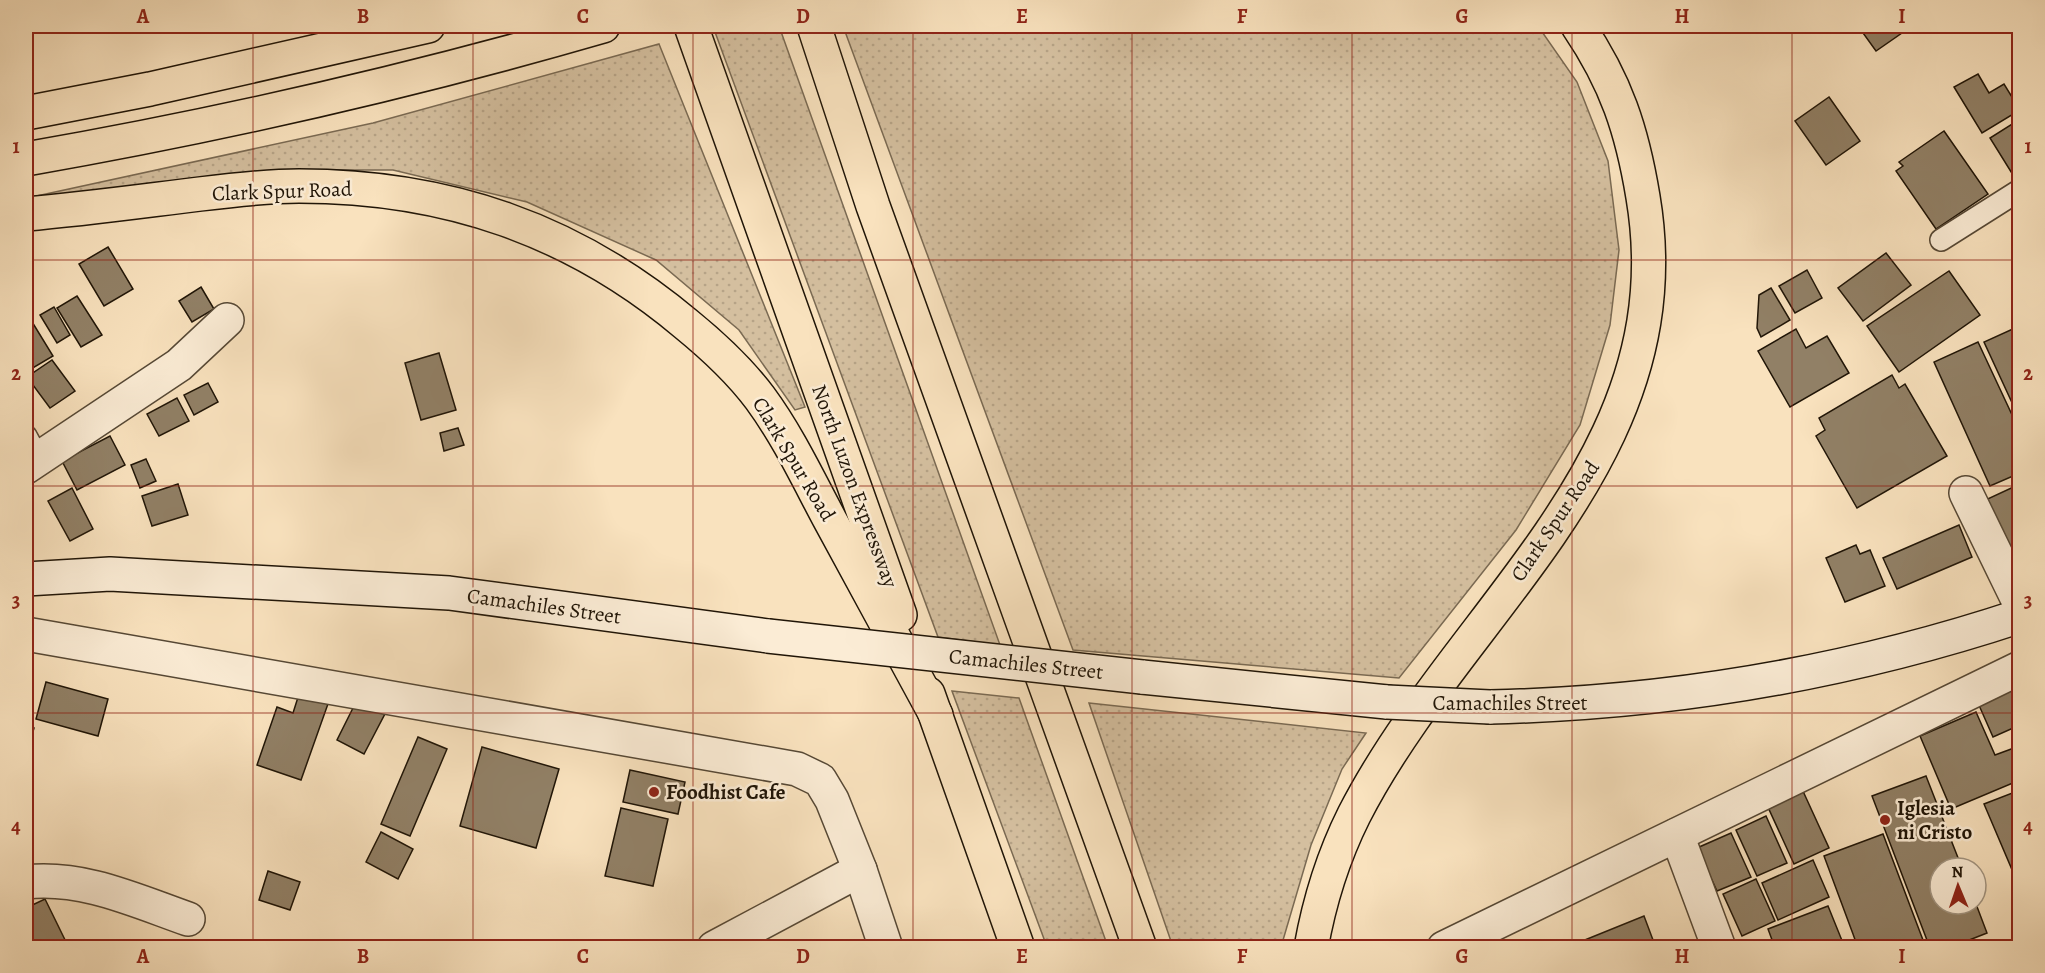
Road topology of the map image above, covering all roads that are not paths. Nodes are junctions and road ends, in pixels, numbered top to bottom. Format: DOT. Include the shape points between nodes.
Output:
graph roads {
  1 [pos="428,26"];
  2 [pos="691,26"];
  3 [pos="814,26"];
  4 [pos="1578,26"];
  5 [pos="592,29"];
  6 [pos="26,113"];
  7 [pos="26,159"];
  8 [pos="2019,190"];
  9 [pos="26,214"];
  10 [pos="1941,240"];
  11 [pos="226,320"];
  12 [pos="30,454"];
  13 [pos="1966,493"];
  14 [pos="26,579"];
  15 [pos="2019,604"];
  16 [pos="2019,616"];
  17 [pos="26,634"];
  18 [pos="2019,668"];
  19 [pos="936,715"];
  20 [pos="1677,835"];
  21 [pos="860,870"];
  22 [pos="26,882"];
  23 [pos="188,919"];
  24 [pos="714,948"];
  25 [pos="886,948"];
  26 [pos="1018,948"];
  27 [pos="1140,948"];
  28 [pos="1311,948"];
  29 [pos="1444,948"];
  30 [pos="1719,948"];
  1 -- 6 [label="highway"];
  2 -- 19 [label="highway, North Luzon Expressway"];
  3 -- 27 [label="highway" via="873,206"];
  4 -- 28 [label="highway, Clark Spur Road" via="1609,75 1632,135 1640,175 1648,244 1637,359 1613,428 1572,504 1402,735 1367,792 1337,857"];
  5 -- 7 [label="highway" via="449,69 258,114"];
  8 -- 10 [label="lane"];
  9 -- 19 [label="highway, Clark Spur Road" via="258,188 362,188 428,197 499,216 597,260 695,331 760,398 808,476"];
  11 -- 12 [label="street" via="179,365"];
  13 -- 15 [label="street"];
  14 -- 16 [label="street, Camachiles Street, bridge" via="110,574 449,593 768,636 1142,677 1387,702 1490,707 1586,704 1773,680 1947,640"];
  17 -- 21 [label="street" via="797,769 820,780"];
  18 -- 20 [label="street"];
  19 -- 26 [label="highway, North Luzon Expressway"];
  20 -- 29 [label="street"];
  20 -- 30 [label="street"];
  21 -- 24 [label="street"];
  21 -- 25 [label="street"];
  22 -- 23 [label="street" via="46,880 97,886"];
}
